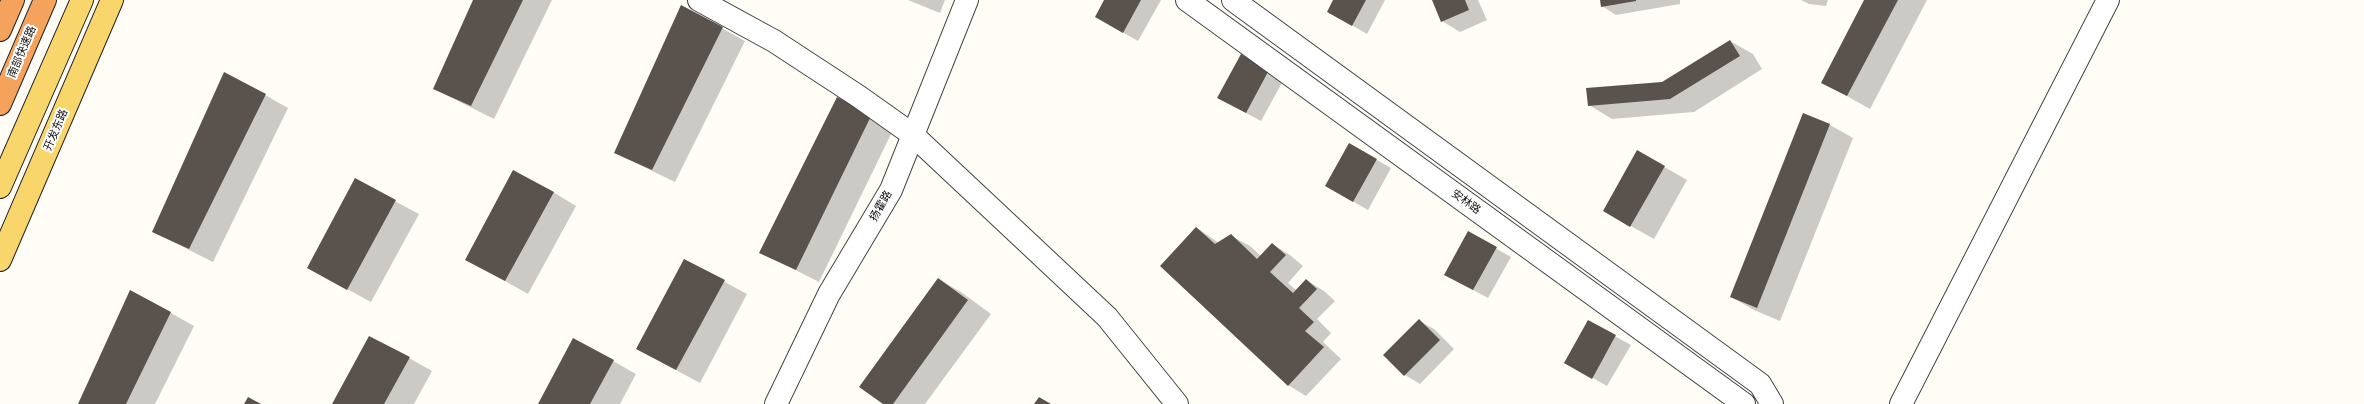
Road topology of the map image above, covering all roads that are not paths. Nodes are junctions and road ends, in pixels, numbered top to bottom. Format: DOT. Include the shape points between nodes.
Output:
graph roads {
  1 [pos="13,0"];
  2 [pos="45,0"];
  3 [pos="82,0"];
  4 [pos="112,0"];
  5 [pos="699,0"];
  6 [pos="967,0"];
  7 [pos="1187,0"];
  8 [pos="1233,0"];
  9 [pos="2108,0"];
  10 [pos="0,30"];
  11 [pos="0,104"];
  12 [pos="913,135"];
  13 [pos="1468,172"];
  14 [pos="0,187"];
  15 [pos="1456,195"];
  16 [pos="0,260"];
  17 [pos="776,404"];
  18 [pos="1177,404"];
  19 [pos="1744,404"];
  20 [pos="1772,404"];
  21 [pos="1901,404"];
  1 -- 10 [label="highway"];
  2 -- 11 [label="highway, 南部快速路"];
  3 -- 14 [label="main road"];
  4 -- 16 [label="main road, 开发东路"];
  5 -- 12 [label="street" via="774,41"];
  6 -- 12 [label="street, 扬霍路"];
  7 -- 15 [label="street, 安林路"];
  8 -- 13 [label="street"];
  9 -- 21 [label="street"];
  12 -- 17 [label="street, 扬霍路" via="891,190 829,294"];
  12 -- 18 [label="street" via="1107,317"];
  13 -- 15 [label="street"];
  13 -- 20 [label="street" via="1760,384"];
  15 -- 19 [label="street, 安林路"];
}
